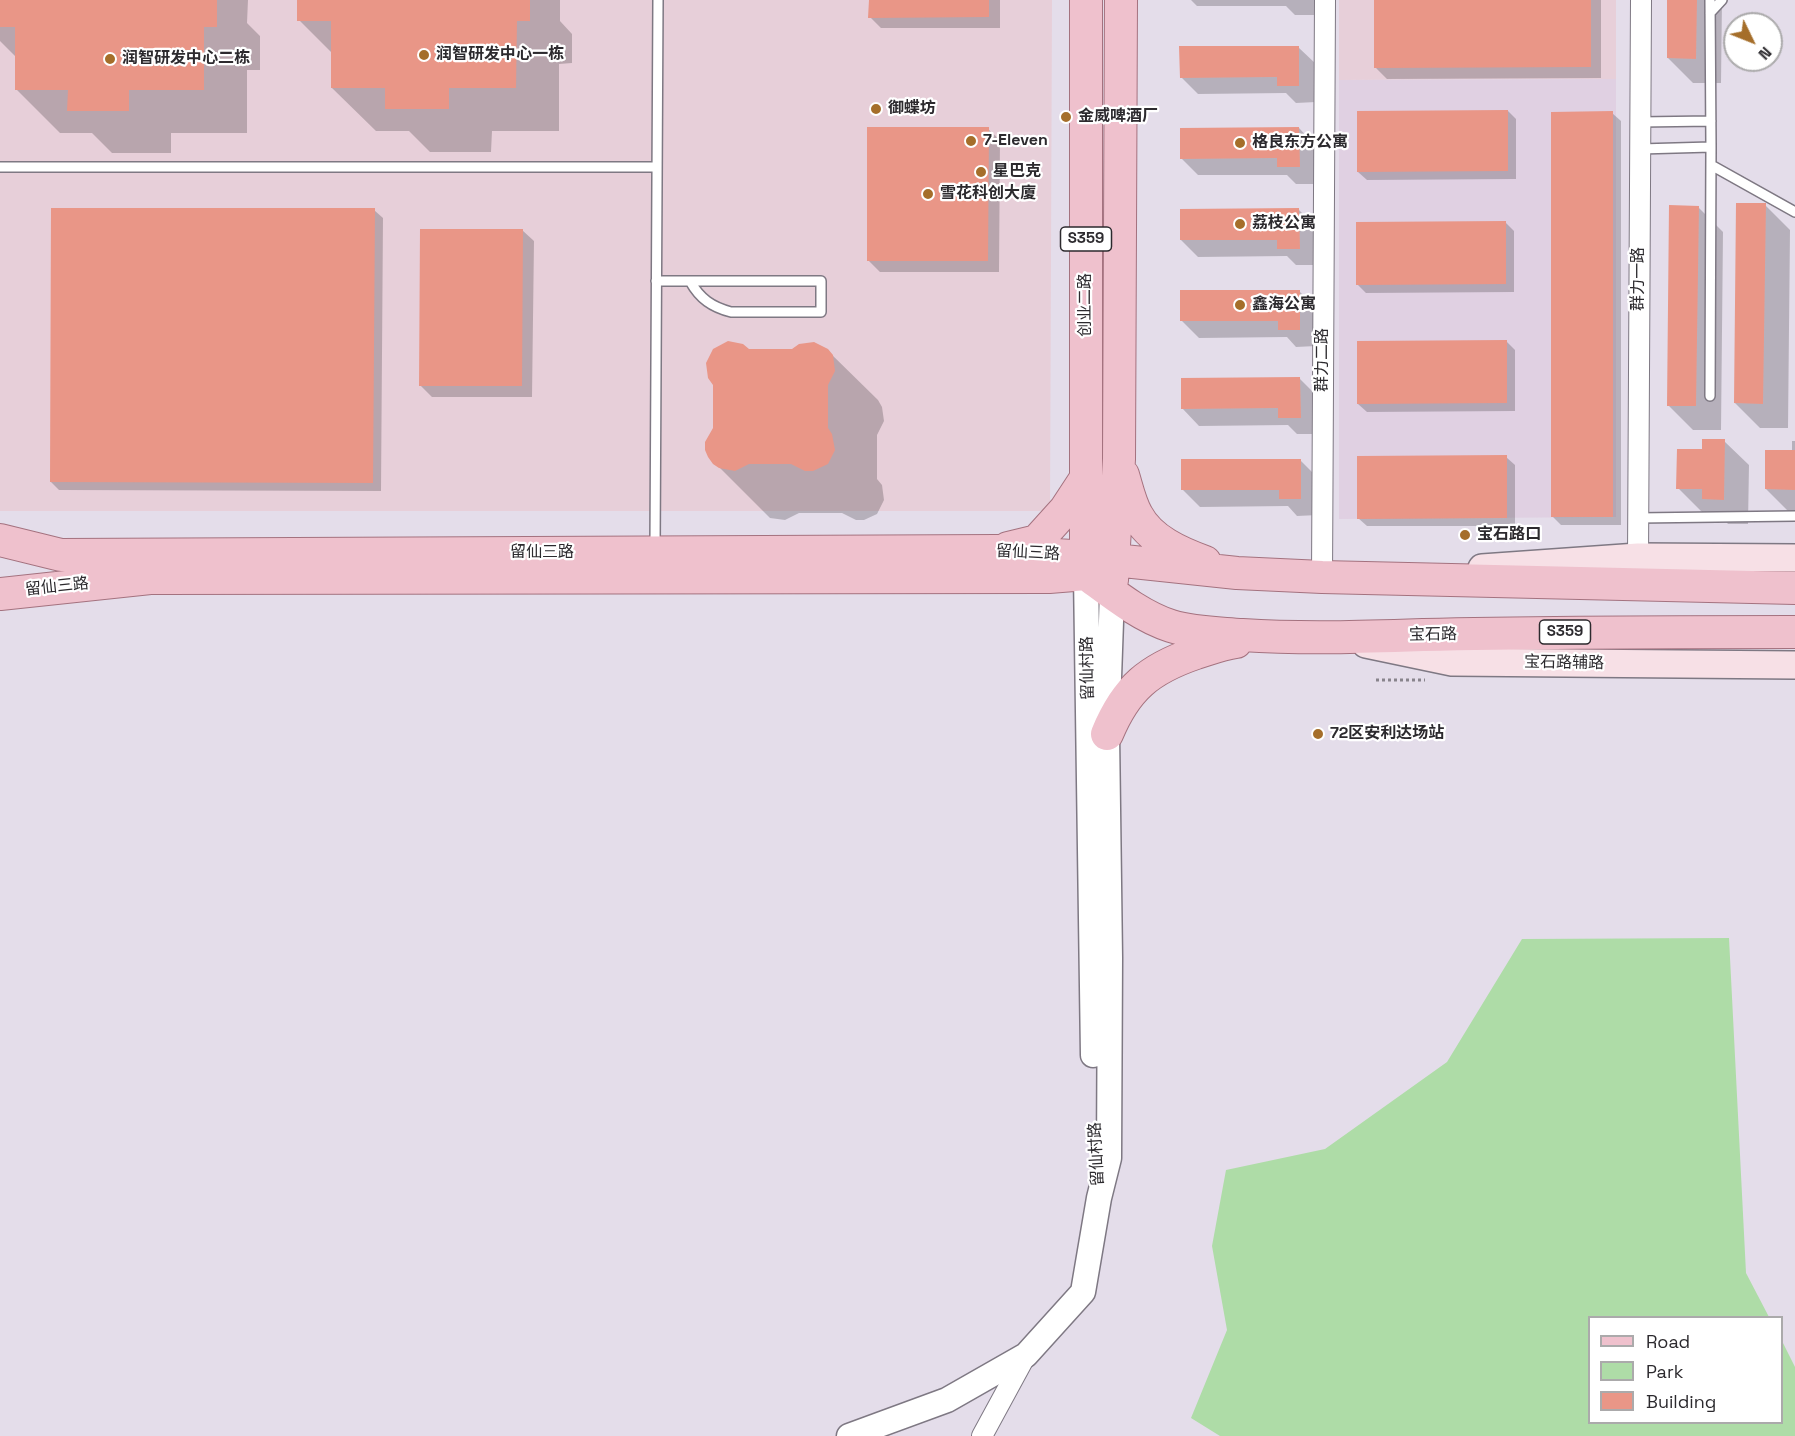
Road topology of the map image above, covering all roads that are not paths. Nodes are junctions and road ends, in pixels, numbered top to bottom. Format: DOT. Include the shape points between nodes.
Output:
graph roads {
  1 [pos="658,0"];
  2 [pos="1086,0"];
  3 [pos="1120,0"];
  4 [pos="1325,0"];
  5 [pos="1641,0"];
  6 [pos="1710,0"];
  7 [pos="1722,0"];
  8 [pos="1710,13"];
  9 [pos="1711,121"];
  10 [pos="1640,122"];
  11 [pos="1711,147"];
  12 [pos="1640,149"];
  13 [pos="1711,165"];
  14 [pos="0,166"];
  15 [pos="657,167"];
  16 [pos="1795,212"];
  17 [pos="656,281"];
  18 [pos="690,281"];
  19 [pos="1710,396"];
  20 [pos="1119,459"];
  21 [pos="1086,478"];
  22 [pos="1795,516"];
  23 [pos="1638,518"];
  24 [pos="0,540"];
  25 [pos="997,551"];
  26 [pos="654,552"];
  27 [pos="61,555"];
  28 [pos="1638,557"];
  29 [pos="1795,558"];
  30 [pos="0,561"];
  31 [pos="1095,563"];
  32 [pos="1237,573"];
  33 [pos="1336,577"];
  34 [pos="1795,588"];
  35 [pos="1112,593"];
  36 [pos="0,594"];
  37 [pos="1795,632"];
  38 [pos="1273,637"];
  39 [pos="1336,637"];
  40 [pos="1795,665"];
  41 [pos="1107,734"];
  42 [pos="1099,1198"];
  43 [pos="1026,1355"];
  44 [pos="849,1436"];
  45 [pos="982,1436"];
  1 -- 15 [label="lane"];
  2 -- 21 [label="main road, 创业二路 / S359"];
  3 -- 20 [label="main road, 创业二路 / S359"];
  4 -- 33 [label="street, 群力二路"];
  5 -- 10 [label="street, 群力一路"];
  6 -- 8 [label="lane"];
  7 -- 8 [label="lane"];
  8 -- 9 [label="lane"];
  9 -- 10 [label="lane"];
  9 -- 11 [label="lane"];
  10 -- 12 [label="street, 群力一路"];
  11 -- 12 [label="lane"];
  11 -- 13 [label="lane"];
  12 -- 23 [label="street, 群力一路"];
  13 -- 16 [label="lane"];
  13 -- 19 [label="lane"];
  14 -- 15 [label="lane"];
  15 -- 17 [label="lane"];
  17 -- 18 [label="lane"];
  17 -- 26 [label="lane"];
  18 -- 18 [label="lane" via="697,293 718,309 820,312 821,281"];
  20 -- 31 [label="main road, 创业二路 / S359"];
  20 -- 32 [label="main road, 创业二路 / S359" via="1137,516 1148,530 1186,555"];
  21 -- 25 [label="main road" via="1065,510 1037,541"];
  21 -- 31 [label="main road, 创业二路 / S359"];
  22 -- 23 [label="lane"];
  23 -- 28 [label="street, 群力一路"];
  24 -- 27 [label="main road, 留仙三路"];
  25 -- 26 [label="main road, 留仙三路"];
  25 -- 31 [label="main road, 留仙三路"];
  26 -- 27 [label="main road, 留仙三路"];
  27 -- 30 [label="main road"];
  28 -- 29 [label="main road"];
  28 -- 33 [label="main road"];
  31 -- 32 [label="main road"];
  31 -- 35 [label="main road, 宝石路 / S359"];
  31 -- 36 [label="main road, 留仙三路" via="1025,577 150,578"];
  31 -- 42 [label="street, 留仙村路" via="1095,1155"];
  32 -- 33 [label="main road, S359"];
  33 -- 34 [label="main road, S359"];
  35 -- 38 [label="main road, 宝石路 / S359" via="1169,626"];
  35 -- 41 [label="street, 留仙村路"];
  37 -- 39 [label="main road, 宝石路 / S359"];
  38 -- 39 [label="main road, 宝石路 / S359"];
  38 -- 41 [label="main road" via="1229,643 1184,657 1150,674 1125,699"];
  39 -- 40 [label="main road, 宝石路辅路" via="1452,662"];
  41 -- 42 [label="street, 留仙村路" via="1109,1158"];
  42 -- 43 [label="street" via="1083,1292"];
  43 -- 44 [label="street" via="947,1400"];
  43 -- 45 [label="street"];
}
